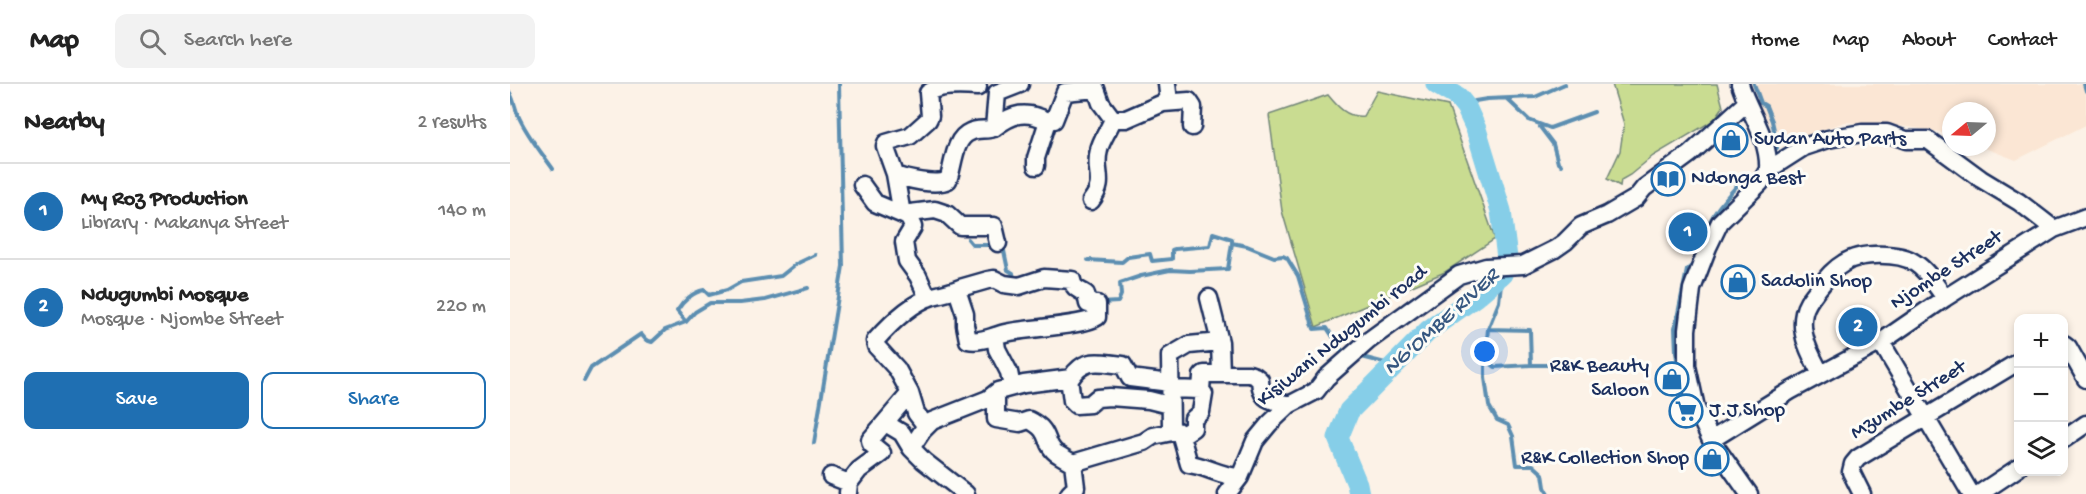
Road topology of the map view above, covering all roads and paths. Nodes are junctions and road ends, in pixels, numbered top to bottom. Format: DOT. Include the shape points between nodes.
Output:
graph roads {
  1 [pos="1020,84"];
  2 [pos="1167,84"];
  3 [pos="1740,84"];
  4 [pos="979,86"];
  5 [pos="997,93"];
  6 [pos="1169,102"];
  7 [pos="1746,103"];
  8 [pos="1113,119"];
  9 [pos="1048,121"];
  10 [pos="1192,127"];
  11 [pos="994,128"];
  12 [pos="1036,166"];
  13 [pos="1768,170"];
  14 [pos="895,174"];
  15 [pos="862,184"];
  16 [pos="1091,201"];
  17 [pos="905,216"];
  18 [pos="2086,217"];
  19 [pos="2054,229"];
  20 [pos="998,243"];
  21 [pos="960,288"];
  22 [pos="928,298"];
  23 [pos="1209,298"];
  24 [pos="1945,298"];
  25 [pos="995,336"];
  26 [pos="1220,342"];
  27 [pos="1881,342"];
  28 [pos="2068,347"];
  29 [pos="2014,365"];
  30 [pos="1221,374"];
  31 [pos="1821,374"];
  32 [pos="1069,378"];
  33 [pos="2086,379"];
  34 [pos="1004,390"];
  35 [pos="1201,390"];
  36 [pos="910,393"];
  37 [pos="1170,396"];
  38 [pos="1289,405"];
  39 [pos="1201,412"];
  40 [pos="1925,417"];
  41 [pos="887,420"];
  42 [pos="2086,424"];
  43 [pos="926,426"];
  44 [pos="1179,433"];
  45 [pos="2068,436"];
  46 [pos="1711,440"];
  47 [pos="911,448"];
  48 [pos="1073,463"];
  49 [pos="2014,471"];
  50 [pos="831,476"];
  51 [pos="1240,477"];
  52 [pos="848,488"];
  53 [pos="966,494"];
  54 [pos="1069,494"];
  55 [pos="1227,494"];
  56 [pos="1749,494"];
  57 [pos="1862,494"];
  58 [pos="1971,494"];
  59 [pos="1979,494"];
  1 -- 5 [label="street"];
  2 -- 6 [label="street"];
  3 -- 7 [label="street"];
  4 -- 5 [label="street"];
  4 -- 14 [label="street" via="944,86 930,91 928,120 910,136 885,146"];
  5 -- 11 [label="street"];
  6 -- 8 [label="street" via="1126,120"];
  6 -- 10 [label="street" via="1191,103"];
  7 -- 13 [label="street" via="1767,146"];
  7 -- 38 [label="street, Kisiwani Ndugumbi road" via="1636,198 1581,226 1555,249 1524,265 1486,267 1459,275 1368,341 1316,391"];
  8 -- 9 [label="street" via="1096,89 1091,88 1065,92 1054,120"];
  8 -- 16 [label="street" via="1099,150 1100,183"];
  9 -- 11 [label="street" via="1018,114"];
  9 -- 12 [label="street"];
  11 -- 14 [label="street" via="964,135 944,182 917,181"];
  13 -- 19 [label="street" via="1804,147 1828,139 1887,134 1906,140 1928,140"];
  13 -- 46 [label="street" via="1720,222 1707,247 1689,303 1689,377 1696,408"];
  14 -- 17 [label="street"];
  15 -- 17 [label="street" via="875,203"];
  17 -- 20 [label="street" via="935,210 947,214 960,226 994,226"];
  17 -- 22 [label="street" via="913,227 904,242 904,251"];
  18 -- 19 [label="street, Njombe Street"];
  19 -- 24 [label="street, Njombe Street"];
  21 -- 22 [label="street"];
  21 -- 25 [label="street" via="968,340 977,342"];
  21 -- 25 [label="street" via="994,279 1019,286 1044,278 1065,278 1086,294 1088,304 1097,304 1095,320"];
  22 -- 36 [label="street" via="899,317 875,341"];
  23 -- 26 [label="street"];
  24 -- 27 [label="street, Njombe Street"];
  24 -- 31 [label="street" via="1914,261 1890,255 1846,261 1830,272 1804,313 1803,330 1809,352"];
  25 -- 34 [label="street" via="1009,372"];
  26 -- 30 [label="street"];
  26 -- 37 [label="street" via="1190,345 1172,353"];
  27 -- 31 [label="street, Njombe Street"];
  27 -- 40 [label="street"];
  28 -- 33 [label="street"];
  29 -- 40 [label="street, Mzumbe Street"];
  30 -- 35 [label="street" via="1202,376"];
  30 -- 38 [label="street" via="1255,375 1260,380 1262,396"];
  31 -- 46 [label="street, Njombe Street"];
  32 -- 34 [label="street"];
  32 -- 37 [label="street" via="1086,363 1124,365 1130,378"];
  32 -- 37 [label="street" via="1076,405 1090,404 1097,398 1149,400"];
  34 -- 43 [label="street"];
  34 -- 48 [label="street" via="998,420 1029,420 1038,425 1055,452"];
  35 -- 37 [label="street"];
  35 -- 39 [label="street"];
  36 -- 41 [label="street"];
  36 -- 43 [label="street" via="916,413"];
  37 -- 39 [label="street"];
  37 -- 44 [label="street" via="1171,429"];
  38 -- 51 [label="street, Kisiwani Ndugumbi road" via="1255,441"];
  39 -- 44 [label="street" via="1193,419 1194,428"];
  40 -- 57 [label="street, Mzumbe Street" via="1853,464 1851,472"];
  40 -- 58 [label="street"];
  41 -- 47 [label="street"];
  41 -- 52 [label="street" via="870,442 882,453 859,470"];
  42 -- 45 [label="street"];
  43 -- 47 [label="street"];
  44 -- 48 [label="street" via="1154,436"];
  44 -- 51 [label="street" via="1189,464"];
  46 -- 56 [label="street"];
  47 -- 53 [label="street"];
  48 -- 54 [label="street" via="1076,487"];
  49 -- 59 [label="street"];
  50 -- 52 [label="street"];
  51 -- 55 [label="street, Kisiwani Ndugumbi road"];
}
